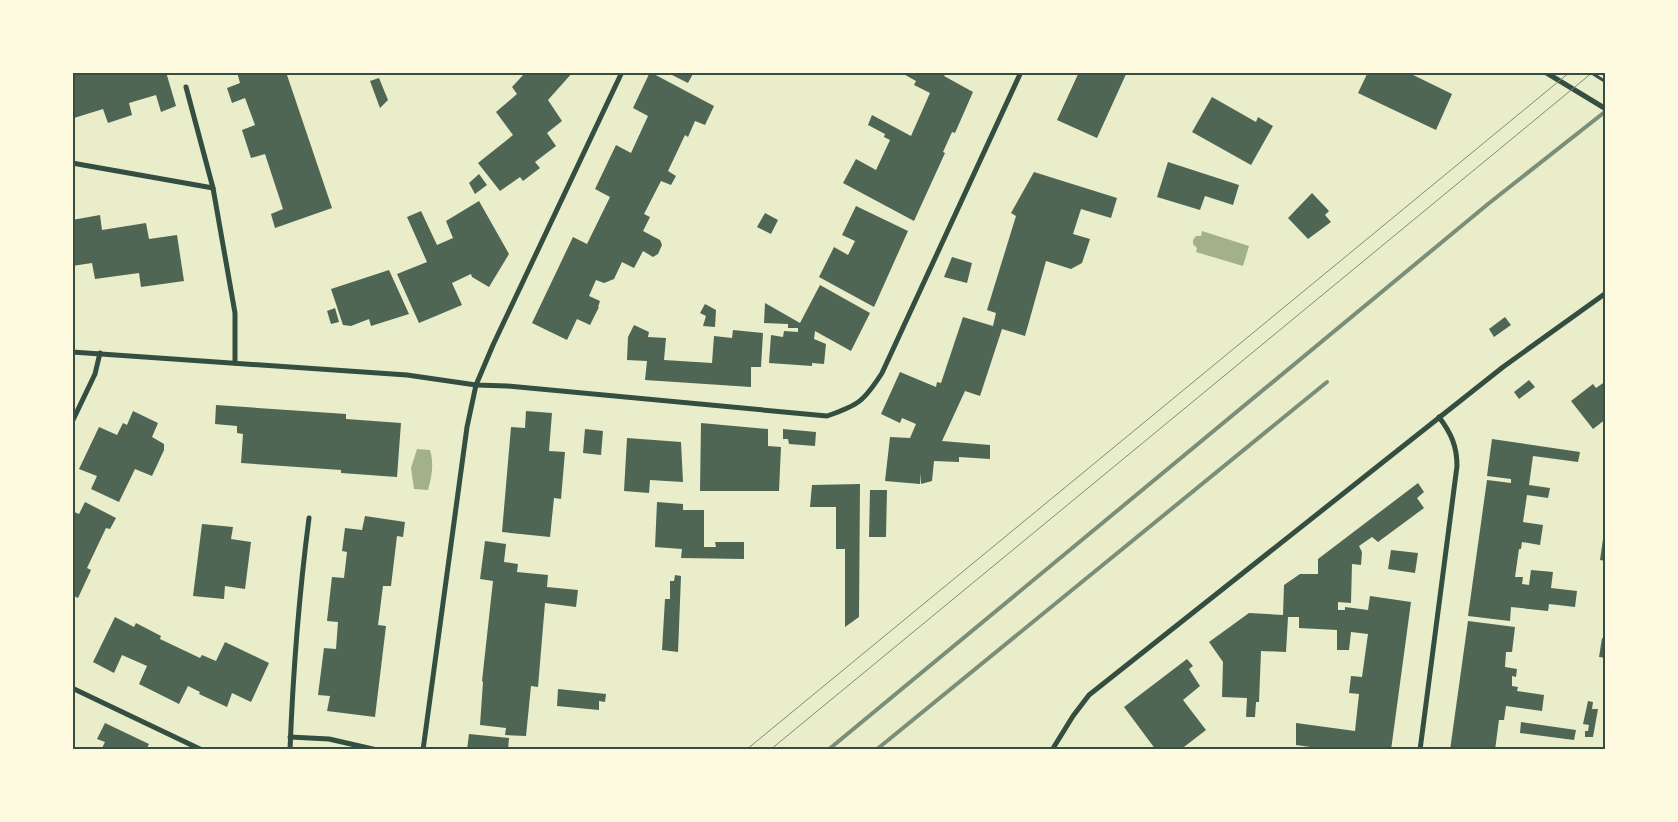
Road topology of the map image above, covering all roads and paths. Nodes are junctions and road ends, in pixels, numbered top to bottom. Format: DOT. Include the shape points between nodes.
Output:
graph roads {
  1 [pos="622,72"];
  2 [pos="1021,72"];
  3 [pos="1545,72"];
  4 [pos="1590,72"];
  5 [pos="1606,82"];
  6 [pos="186,87"];
  7 [pos="1606,109"];
  8 [pos="72,163"];
  9 [pos="213,188"];
  10 [pos="1606,293"];
  11 [pos="72,352"];
  12 [pos="100,353"];
  13 [pos="235,363"];
  14 [pos="476,385"];
  15 [pos="1439,417"];
  16 [pos="72,422"];
  17 [pos="309,518"];
  18 [pos="72,688"];
  19 [pos="290,737"];
  20 [pos="194,748"];
  21 [pos="202,750"];
  22 [pos="290,750"];
  23 [pos="377,750"];
  24 [pos="423,750"];
  25 [pos="1052,750"];
  26 [pos="1420,750"];
  1 -- 14 [label="street"];
  2 -- 14 [label="street" via="882,373 860,402 827,416"];
  3 -- 7 [label="street"];
  4 -- 5 [label="path"];
  6 -- 9 [label="street"];
  8 -- 9 [label="street"];
  9 -- 13 [label="street" via="236,312"];
  10 -- 15 [label="street"];
  11 -- 12 [label="street"];
  12 -- 13 [label="street"];
  12 -- 16 [label="street" via="95,374"];
  13 -- 14 [label="street" via="407,375"];
  14 -- 24 [label="street" via="467,427"];
  15 -- 25 [label="street" via="1089,695"];
  15 -- 26 [label="street" via="1454,441 1458,466"];
  17 -- 19 [label="street" via="299,602"];
  18 -- 20 [label="street"];
  19 -- 22 [label="street"];
  19 -- 23 [label="street" via="329,738"];
  20 -- 21 [label="street"];
}
